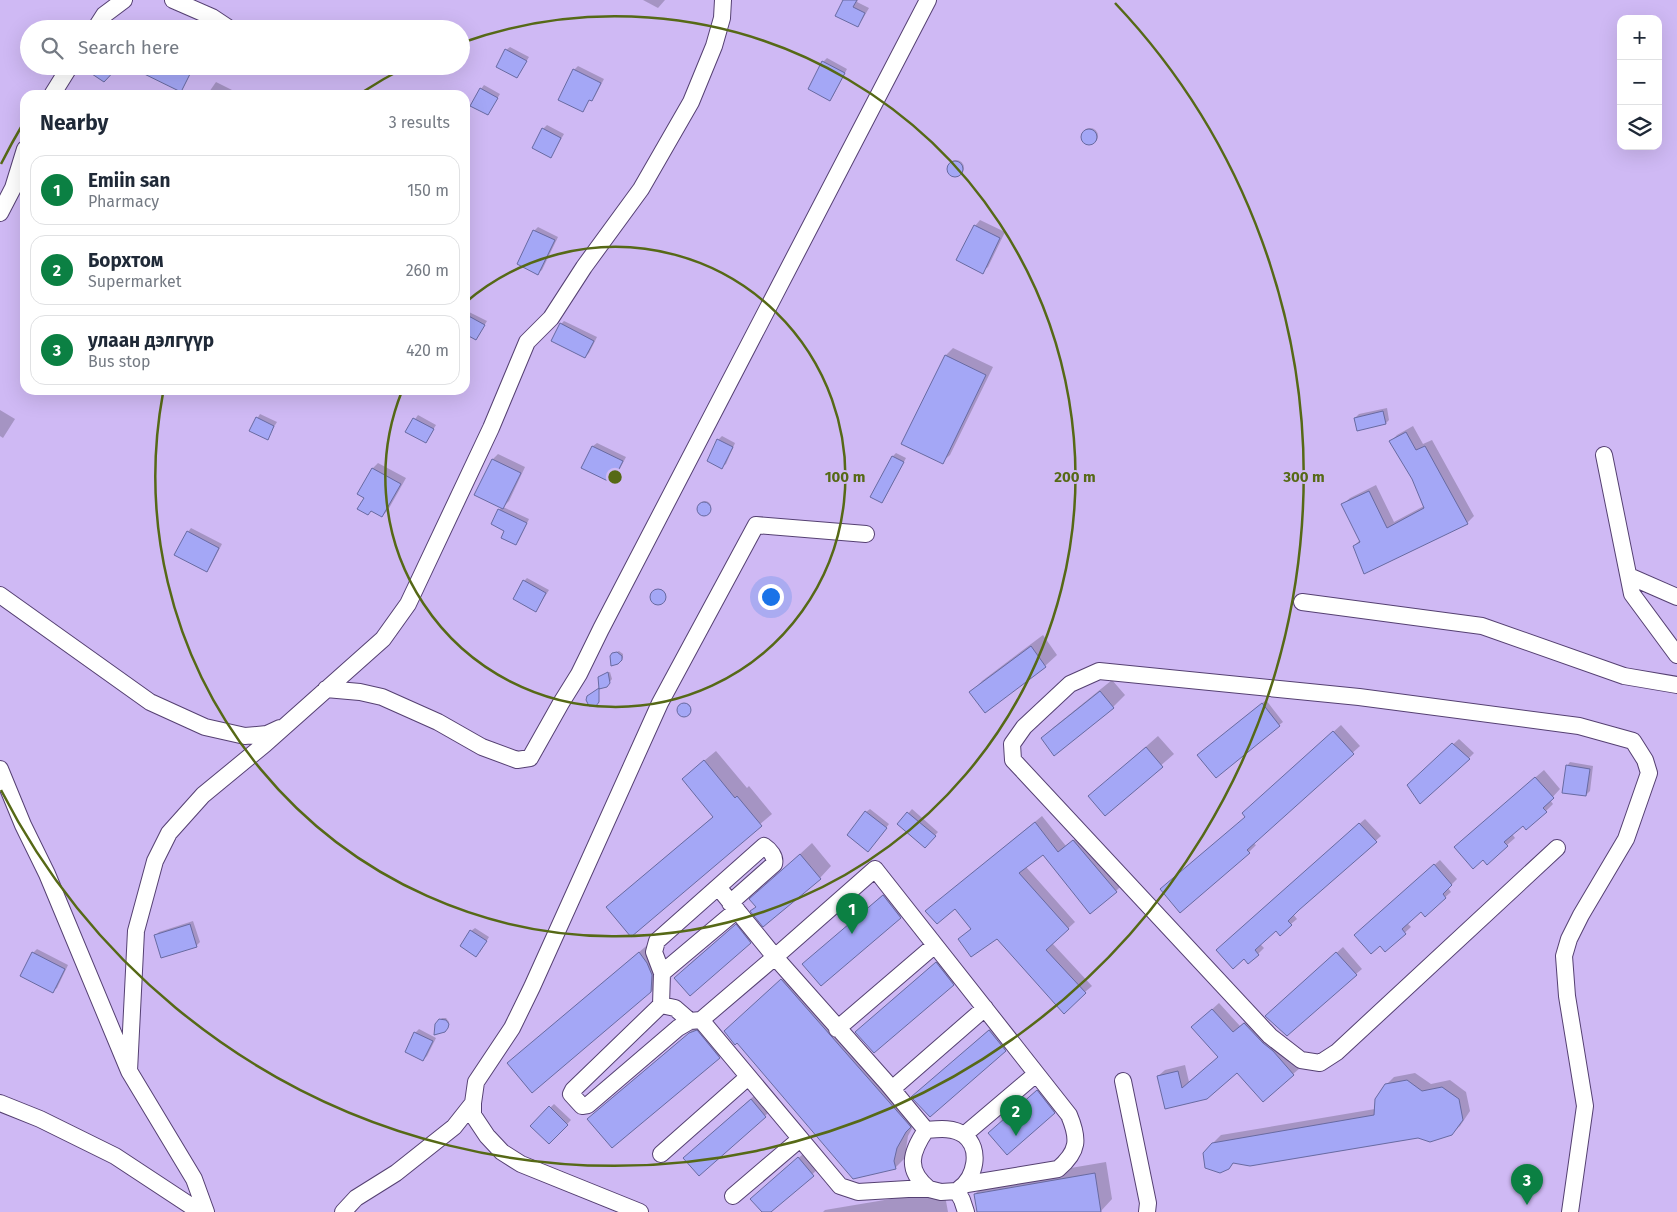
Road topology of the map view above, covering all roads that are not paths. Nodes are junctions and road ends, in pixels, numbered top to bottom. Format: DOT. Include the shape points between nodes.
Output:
graph roads {
  1 [pos="124,0"];
  2 [pos="173,0"];
  3 [pos="723,0"];
  4 [pos="928,0"];
  5 [pos="101,20"];
  6 [pos="216,20"];
  7 [pos="64,75"];
  8 [pos="55,90"];
  9 [pos="20,165"];
  10 [pos="0,212"];
  11 [pos="1604,456"];
  12 [pos="866,534"];
  13 [pos="1629,576"];
  14 [pos="0,595"];
  15 [pos="1677,597"];
  16 [pos="1302,602"];
  17 [pos="1677,655"];
  18 [pos="1677,685"];
  19 [pos="326,689"];
  20 [pos="285,727"];
  21 [pos="0,769"];
  22 [pos="1557,848"];
  23 [pos="718,887"];
  24 [pos="733,907"];
  25 [pos="935,945"];
  26 [pos="775,957"];
  27 [pos="662,973"];
  28 [pos="661,1005"];
  29 [pos="984,1008"];
  30 [pos="696,1021"];
  31 [pos="837,1028"];
  32 [pos="129,1071"];
  33 [pos="1036,1074"];
  34 [pos="748,1077"];
  35 [pos="1123,1082"];
  36 [pos="892,1089"];
  37 [pos="0,1103"];
  38 [pos="473,1103"];
  39 [pos="926,1130"];
  40 [pos="964,1136"];
  41 [pos="800,1139"];
  42 [pos="661,1154"];
  43 [pos="962,1187"];
  44 [pos="929,1189"];
  45 [pos="733,1196"];
  46 [pos="200,1212"];
  47 [pos="206,1212"];
  48 [pos="343,1212"];
  49 [pos="640,1212"];
  50 [pos="966,1212"];
  51 [pos="1147,1212"];
  52 [pos="1570,1212"];
  1 -- 5 [label="street"];
  2 -- 6 [label="street"];
  3 -- 19 [label="street" via="714,46 691,102 642,189 551,318 527,342 492,428 408,604 383,639"];
  4 -- 19 [label="street" via="579,674 530,758 518,760 482,746 438,722 382,698"];
  7 -- 8 [label="street"];
  9 -- 10 [label="street" via="13,188"];
  11 -- 13 [label="street"];
  12 -- 38 [label="street" via="756,525 660,703 532,987 512,1028 476,1082"];
  13 -- 15 [label="street"];
  13 -- 17 [label="street" via="1632,594"];
  14 -- 20 [label="street" via="150,702 205,727 245,736 267,734"];
  16 -- 18 [label="street" via="1482,626 1624,676"];
  19 -- 20 [label="street"];
  20 -- 32 [label="street" via="204,795 169,833 155,861 136,931"];
  21 -- 32 [label="street"];
  22 -- 52 [label="street" via="1337,1052 1320,1063 1301,1060 1270,1036 1013,760 1012,744 1070,684 1099,671 1388,700 1579,726 1633,741 1649,773 1626,839 1581,915 1564,956 1567,996 1585,1106"];
  23 -- 24 [label="street"];
  23 -- 24 [label="street" via="764,846 770,850 774,864"];
  23 -- 27 [label="street" via="657,941 654,952"];
  24 -- 26 [label="street"];
  24 -- 27 [label="street"];
  25 -- 26 [label="street" via="875,869"];
  25 -- 29 [label="street"];
  25 -- 31 [label="street"];
  26 -- 30 [label="street"];
  26 -- 31 [label="street"];
  27 -- 28 [label="street"];
  28 -- 30 [label="street" via="669,1005"];
  28 -- 30 [label="street" via="573,1090 572,1094 582,1106 588,1105 678,1028"];
  29 -- 33 [label="street"];
  29 -- 36 [label="street"];
  30 -- 34 [label="street"];
  31 -- 36 [label="street"];
  32 -- 47 [label="street" via="194,1178"];
  33 -- 40 [label="street"];
  33 -- 43 [label="street" via="1069,1115 1075,1130 1075,1150 1068,1161 1058,1169"];
  34 -- 41 [label="street"];
  34 -- 42 [label="street"];
  35 -- 51 [label="street" via="1148,1202"];
  36 -- 39 [label="street"];
  37 -- 46 [label="street" via="115,1156"];
  38 -- 48 [label="street" via="454,1127 396,1173 356,1198"];
  38 -- 49 [label="street" via="473,1114 502,1152 521,1164"];
  39 -- 40 [label="street" via="945,1128"];
  39 -- 44 [label="street" via="912,1157 917,1176"];
  40 -- 43 [label="street" via="974,1149 975,1161"];
  41 -- 44 [label="street" via="838,1184 847,1189 858,1192"];
  41 -- 45 [label="street"];
  43 -- 44 [label="street" via="938,1192"];
  43 -- 50 [label="street"];
}
